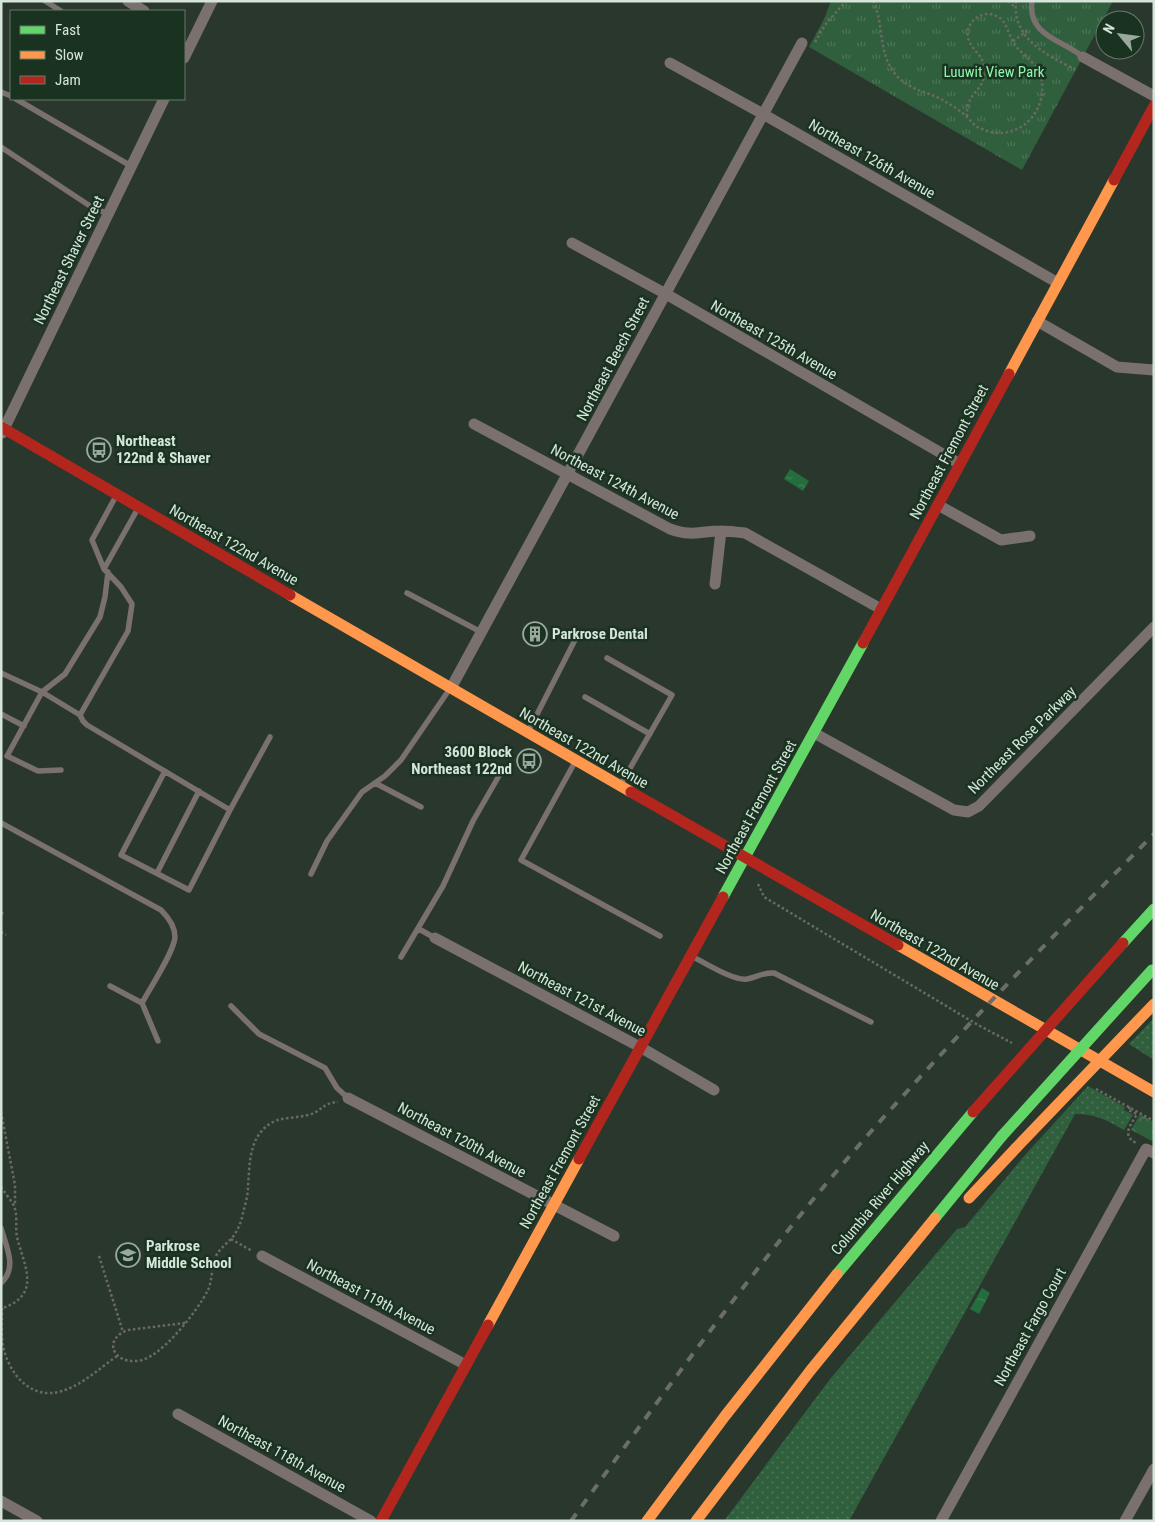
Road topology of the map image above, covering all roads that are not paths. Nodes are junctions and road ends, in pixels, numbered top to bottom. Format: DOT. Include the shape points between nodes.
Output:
graph roads {
  1 [pos="46,1"];
  2 [pos="128,1"];
  3 [pos="212,1"];
  4 [pos="1032,1"];
  5 [pos="60,10"];
  6 [pos="142,10"];
  7 [pos="188,38"];
  8 [pos="800,47"];
  9 [pos="185,53"];
  10 [pos="1083,57"];
  11 [pos="670,63"];
  12 [pos="1154,96"];
  13 [pos="18,100"];
  14 [pos="164,100"];
  15 [pos="1154,106"];
  16 [pos="763,114"];
  17 [pos="1,146"];
  18 [pos="131,166"];
  19 [pos="108,214"];
  20 [pos="572,243"];
  21 [pos="1058,283"];
  22 [pos="666,294"];
  23 [pos="1037,321"];
  24 [pos="1154,370"];
  25 [pos="474,424"];
  26 [pos="2,430"];
  27 [pos="960,464"];
  28 [pos="568,475"];
  29 [pos="117,494"];
  30 [pos="938,505"];
  31 [pos="139,507"];
  32 [pos="721,531"];
  33 [pos="1030,536"];
  34 [pos="106,571"];
  35 [pos="715,584"];
  36 [pos="407,593"];
  37 [pos="881,608"];
  38 [pos="1154,627"];
  39 [pos="481,632"];
  40 [pos="577,636"];
  41 [pos="607,658"];
  42 [pos="1,673"];
  43 [pos="451,688"];
  44 [pos="42,692"];
  45 [pos="585,697"];
  46 [pos="1,714"];
  47 [pos="80,715"];
  48 [pos="24,726"];
  49 [pos="528,732"];
  50 [pos="814,732"];
  51 [pos="650,734"];
  52 [pos="270,737"];
  53 [pos="4,755"];
  54 [pos="576,760"];
  55 [pos="61,770"];
  56 [pos="165,771"];
  57 [pos="500,774"];
  58 [pos="375,783"];
  59 [pos="620,785"];
  60 [pos="199,791"];
  61 [pos="421,808"];
  62 [pos="230,810"];
  63 [pos="1,823"];
  64 [pos="745,858"];
  65 [pos="157,873"];
  66 [pos="311,874"];
  67 [pos="1154,909"];
  68 [pos="419,929"];
  69 [pos="660,936"];
  70 [pos="436,938"];
  71 [pos="691,956"];
  72 [pos="401,957"];
  73 [pos="1153,969"];
  74 [pos="110,986"];
  75 [pos="142,1002"];
  76 [pos="1154,1004"];
  77 [pos="230,1006"];
  78 [pos="872,1022"];
  79 [pos="158,1041"];
  80 [pos="640,1047"];
  81 [pos="714,1090"];
  82 [pos="1154,1092"];
  83 [pos="348,1098"];
  84 [pos="1150,1151"];
  85 [pos="553,1205"];
  86 [pos="961,1206"];
  87 [pos="948,1220"];
  88 [pos="1,1228"];
  89 [pos="614,1236"];
  90 [pos="262,1256"];
  91 [pos="1,1283"];
  92 [pos="466,1365"];
  93 [pos="810,1371"];
  94 [pos="178,1414"];
  95 [pos="1154,1469"];
  96 [pos="1,1501"];
  97 [pos="37,1521"];
  98 [pos="371,1521"];
  99 [pos="381,1521"];
  100 [pos="647,1521"];
  101 [pos="696,1521"];
  102 [pos="941,1521"];
  103 [pos="1125,1521"];
  1 -- 5 [label="lane"];
  2 -- 6 [label="street"];
  3 -- 7 [label="street"];
  4 -- 10 [label="lane" via="1036,25 1046,35"];
  7 -- 9 [label="street"];
  8 -- 16 [label="street, Northeast Beech Street"];
  10 -- 12 [label="street"];
  11 -- 16 [label="street, Northeast 126th Avenue"];
  13 -- 18 [label="lane"];
  14 -- 18 [label="street, Northeast Shaver Street"];
  15 -- 21 [label="main road, Northeast Fremont Street"];
  16 -- 21 [label="street, Northeast 126th Avenue"];
  16 -- 22 [label="street, Northeast Beech Street"];
  17 -- 19 [label="lane" via="90,206"];
  18 -- 19 [label="street, Northeast Shaver Street"];
  19 -- 26 [label="street, Northeast Shaver Street"];
  20 -- 22 [label="street, Northeast 125th Avenue"];
  21 -- 23 [label="main road, Northeast Fremont Street"];
  22 -- 27 [label="street, Northeast 125th Avenue"];
  22 -- 28 [label="street, Northeast Beech Street"];
  23 -- 24 [label="street" via="1117,367"];
  23 -- 27 [label="main road, Northeast Fremont Street"];
  25 -- 28 [label="street, Northeast 124th Avenue"];
  26 -- 29 [label="main road, Northeast 122nd Avenue"];
  27 -- 30 [label="main road, Northeast Fremont Street"];
  28 -- 32 [label="street, Northeast 124th Avenue" via="681,533"];
  28 -- 39 [label="street, Northeast Beech Street"];
  29 -- 31 [label="main road, Northeast 122nd Avenue"];
  29 -- 34 [label="lane" via="92,540"];
  30 -- 33 [label="street" via="1001,540"];
  30 -- 37 [label="main road, Northeast Fremont Street"];
  31 -- 34 [label="lane"];
  31 -- 43 [label="main road, Northeast 122nd Avenue"];
  32 -- 35 [label="street"];
  32 -- 37 [label="street, Northeast 124th Avenue" via="745,533 757,538"];
  34 -- 44 [label="lane" via="100,618 65,674"];
  34 -- 47 [label="lane" via="132,604 128,631"];
  36 -- 39 [label="lane"];
  37 -- 50 [label="main road, Northeast Fremont Street"];
  38 -- 50 [label="street, Northeast Rose Parkway" via="979,806 968,812 954,810"];
  39 -- 43 [label="street, Northeast Beech Street"];
  40 -- 49 [label="lane"];
  41 -- 51 [label="lane" via="672,695"];
  42 -- 44 [label="lane"];
  43 -- 49 [label="main road, Northeast 122nd Avenue"];
  43 -- 58 [label="lane" via="401,760"];
  44 -- 47 [label="lane"];
  44 -- 48 [label="lane"];
  45 -- 51 [label="lane"];
  46 -- 48 [label="lane"];
  47 -- 56 [label="lane" via="87,725"];
  48 -- 53 [label="lane"];
  49 -- 54 [label="main road, Northeast 122nd Avenue"];
  50 -- 64 [label="main road, Northeast Fremont Street"];
  51 -- 59 [label="lane"];
  52 -- 62 [label="lane"];
  53 -- 55 [label="lane" via="38,771"];
  54 -- 59 [label="main road, Northeast 122nd Avenue"];
  54 -- 69 [label="lane" via="521,860"];
  56 -- 60 [label="lane"];
  56 -- 65 [label="lane" via="122,854"];
  57 -- 68 [label="lane"];
  58 -- 61 [label="lane"];
  58 -- 66 [label="lane" via="362,792 327,840"];
  59 -- 64 [label="main road, Northeast 122nd Avenue"];
  60 -- 62 [label="lane"];
  60 -- 65 [label="lane"];
  62 -- 65 [label="lane" via="189,890"];
  63 -- 75 [label="lane" via="161,910 169,918 174,927 172,948"];
  64 -- 71 [label="main road, Northeast Fremont Street"];
  64 -- 82 [label="main road, Northeast 122nd Avenue"];
  67 -- 100 [label="main road, Columbia River Highway, bridge" via="907,1188 740,1396"];
  68 -- 70 [label="lane"];
  68 -- 72 [label="lane"];
  70 -- 80 [label="street, Northeast 121st Avenue"];
  71 -- 78 [label="lane" via="738,979 774,973"];
  71 -- 80 [label="main road, Northeast Fremont Street"];
  73 -- 93 [label="main road, bridge" via="1002,1136"];
  74 -- 75 [label="lane"];
  75 -- 79 [label="lane"];
  76 -- 86 [label="main road, bridge"];
  77 -- 83 [label="lane" via="259,1034 325,1068 337,1088"];
  80 -- 81 [label="street, Northeast 121st Avenue"];
  80 -- 85 [label="main road, Northeast Fremont Street"];
  83 -- 85 [label="street, Northeast 120th Avenue"];
  84 -- 102 [label="street, Northeast Fargo Court"];
  85 -- 89 [label="street, Northeast 120th Avenue"];
  85 -- 92 [label="main road, Northeast Fremont Street"];
  87 -- 93 [label="main road"];
  88 -- 91 [label="lane" via="10,1265 9,1273"];
  90 -- 92 [label="street, Northeast 119th Avenue"];
  92 -- 99 [label="main road, Northeast Fremont Street"];
  93 -- 101 [label="main road"];
  94 -- 98 [label="street, Northeast 118th Avenue"];
  95 -- 103 [label="street"];
  96 -- 97 [label="street"];
}
